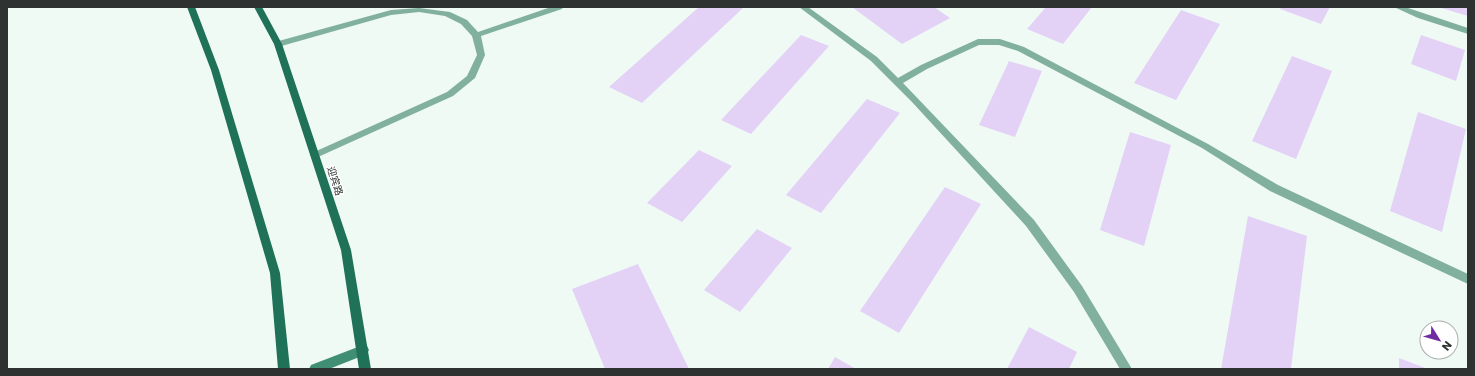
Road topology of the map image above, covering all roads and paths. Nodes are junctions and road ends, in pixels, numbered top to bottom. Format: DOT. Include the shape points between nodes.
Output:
graph roads {
  1 [pos="191,7"];
  2 [pos="258,7"];
  3 [pos="559,7"];
  4 [pos="803,7"];
  5 [pos="1398,7"];
  6 [pos="1468,31"];
  7 [pos="476,36"];
  8 [pos="278,44"];
  9 [pos="897,82"];
  10 [pos="315,155"];
  11 [pos="1468,279"];
  12 [pos="363,350"];
  13 [pos="284,369"];
  14 [pos="315,369"];
  15 [pos="365,369"];
  16 [pos="1126,369"];
  1 -- 13 [label="main road" via="214,70 275,273"];
  2 -- 8 [label="main road, 迎宾路"];
  3 -- 7 [label="street"];
  4 -- 9 [label="street" via="874,59"];
  5 -- 6 [label="street"];
  7 -- 8 [label="street" via="464,22 447,14 420,10 391,13"];
  7 -- 10 [label="street" via="481,55 471,78 450,94"];
  8 -- 10 [label="main road, 迎宾路"];
  9 -- 11 [label="street" via="978,42 1000,42 1021,49 1205,146 1274,188"];
  9 -- 16 [label="street" via="1030,223 1078,289"];
  10 -- 12 [label="main road, 迎宾路" via="346,250"];
  12 -- 14 [label="street"];
  12 -- 15 [label="main road, 迎宾路"];
}
